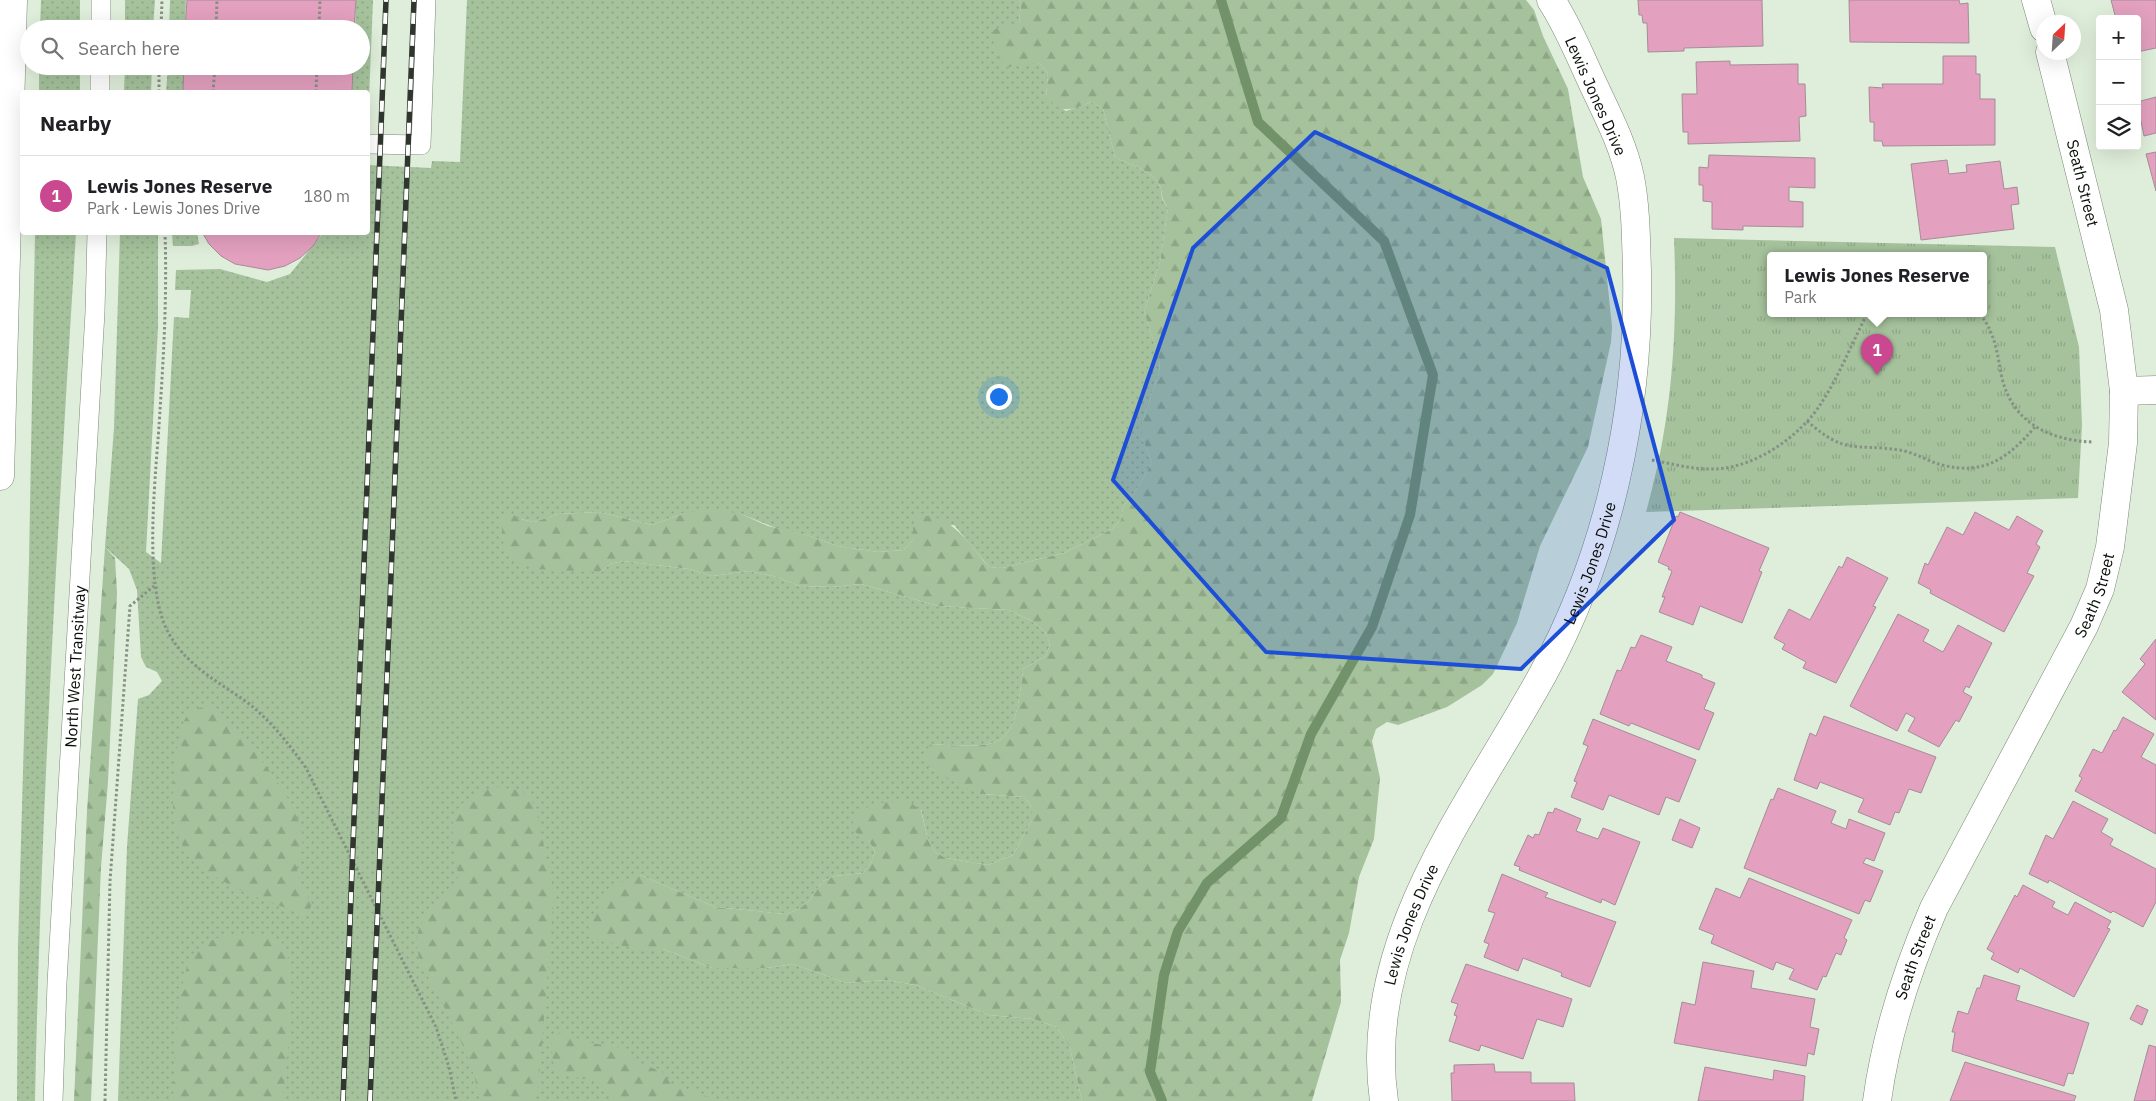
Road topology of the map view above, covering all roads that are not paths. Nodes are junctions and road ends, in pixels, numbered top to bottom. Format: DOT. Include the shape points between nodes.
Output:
graph roads {
  1 [pos="13,0"];
  2 [pos="101,0"];
  3 [pos="426,0"];
  4 [pos="1551,0"];
  5 [pos="2036,0"];
  6 [pos="2040,15"];
  7 [pos="101,20"];
  8 [pos="2052,60"];
  9 [pos="100,75"];
  10 [pos="100,90"];
  11 [pos="370,144"];
  12 [pos="97,235"];
  13 [pos="2156,390"];
  14 [pos="2124,391"];
  15 [pos="0,476"];
  16 [pos="53,1101"];
  17 [pos="1384,1101"];
  18 [pos="1877,1101"];
  1 -- 15 [label="main road"];
  2 -- 7 [label="lane"];
  3 -- 11 [label="lane" via="421,145"];
  4 -- 17 [label="main road, Lewis Jones Drive" via="1612,126 1630,178 1638,301 1626,427 1595,551 1572,612 1544,671 1485,771 1405,925 1392,966 1384,1008 1381,1048"];
  5 -- 6 [label="main road"];
  8 -- 14 [label="main road, Seath Street" via="2114,310"];
  9 -- 10 [label="lane"];
  12 -- 16 [label="lane, North West Transitway"];
  13 -- 14 [label="main road"];
  14 -- 18 [label="main road, Seath Street" via="2118,494 2100,589 2084,626 1934,908 1890,1029"];
}
